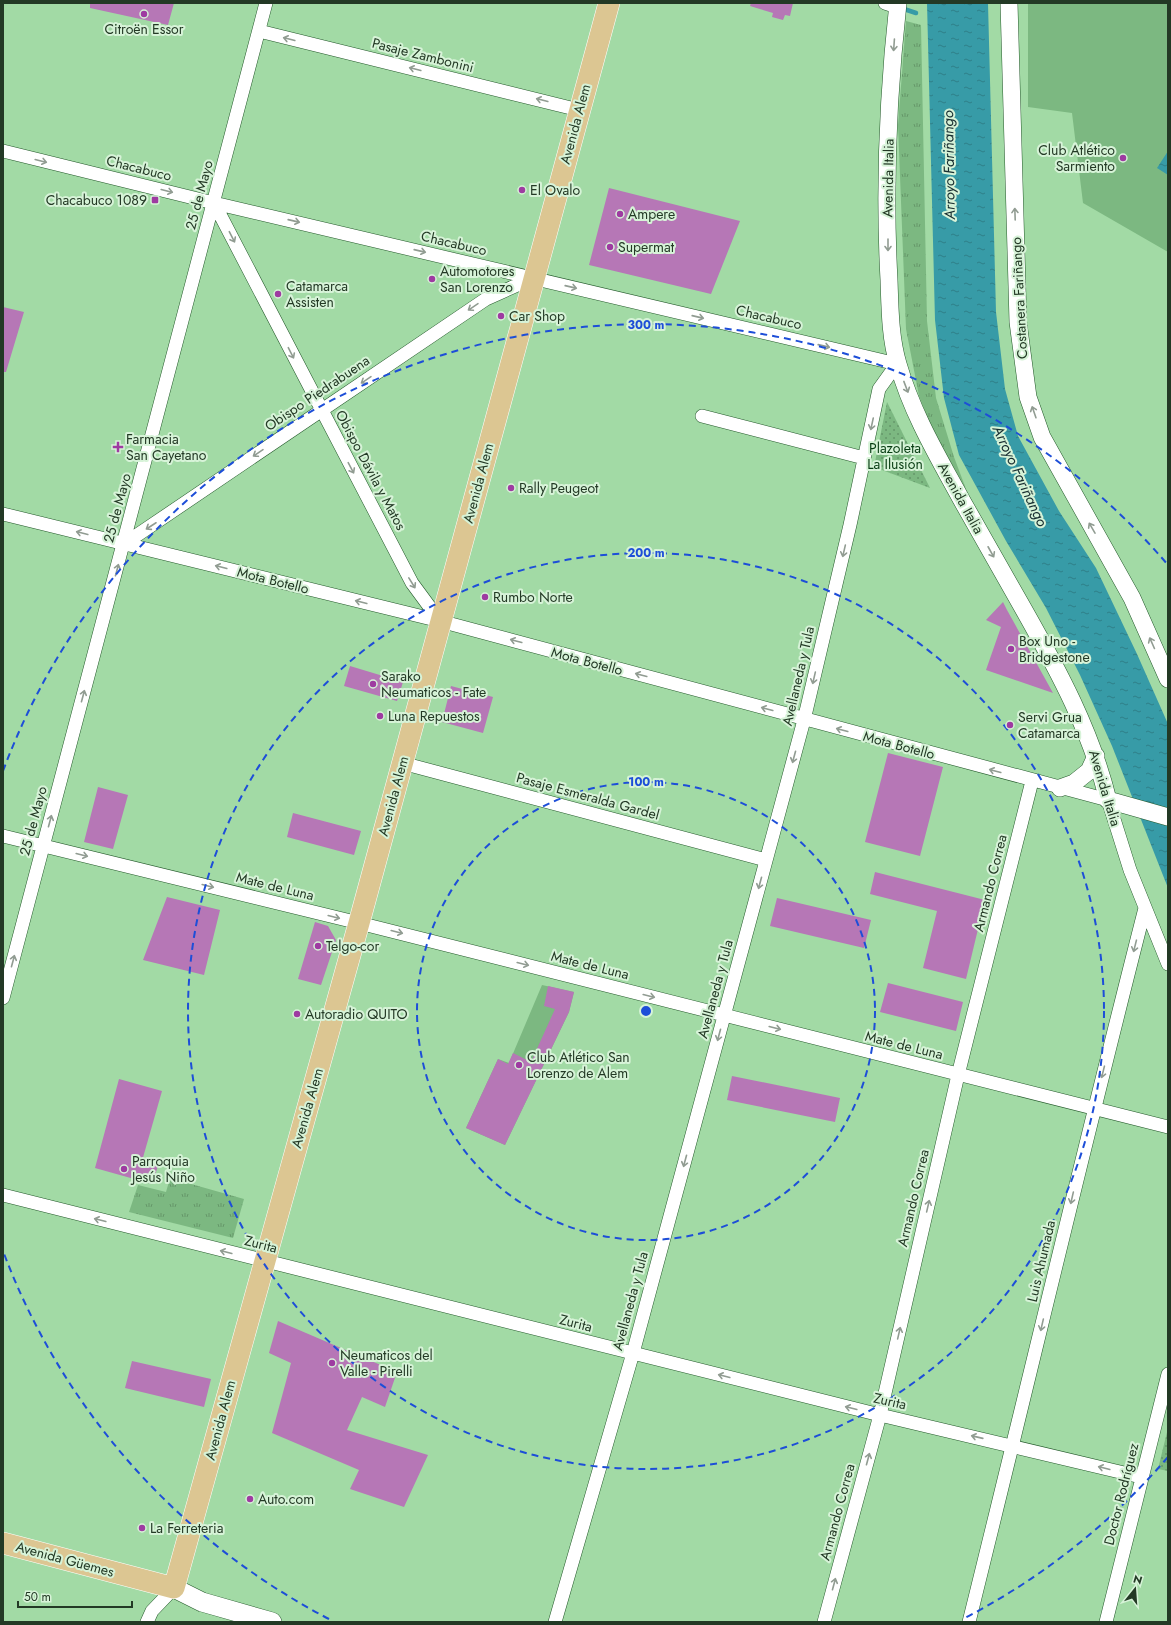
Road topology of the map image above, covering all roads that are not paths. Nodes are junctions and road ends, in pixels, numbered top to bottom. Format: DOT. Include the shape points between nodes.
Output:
graph roads {
  1 [pos="266,3"];
  2 [pos="609,3"];
  3 [pos="1009,3"];
  4 [pos="893,4"];
  5 [pos="259,31"];
  6 [pos="579,110"];
  7 [pos="3,151"];
  8 [pos="214,203"];
  9 [pos="533,278"];
  10 [pos="897,364"];
  11 [pos="321,410"];
  12 [pos="702,416"];
  13 [pos="864,458"];
  14 [pos="3,514"];
  15 [pos="124,544"];
  16 [pos="440,621"];
  17 [pos="1168,678"];
  18 [pos="804,720"];
  19 [pos="1096,756"];
  20 [pos="402,763"];
  21 [pos="1032,781"];
  22 [pos="1060,788"];
  23 [pos="1108,800"];
  24 [pos="1168,817"];
  25 [pos="3,836"];
  26 [pos="43,846"];
  27 [pos="766,860"];
  28 [pos="1145,908"];
  29 [pos="359,922"];
  30 [pos="1168,964"];
  31 [pos="3,998"];
  32 [pos="724,1015"];
  33 [pos="958,1075"];
  34 [pos="1093,1109"];
  35 [pos="1168,1127"];
  36 [pos="3,1195"];
  37 [pos="264,1261"];
  38 [pos="633,1354"];
  39 [pos="1168,1374"];
  40 [pos="880,1415"];
  41 [pos="1013,1446"];
  42 [pos="1141,1477"];
  43 [pos="3,1543"];
  44 [pos="174,1588"];
  45 [pos="146,1622"];
  46 [pos="272,1622"];
  47 [pos="555,1622"];
  48 [pos="824,1622"];
  49 [pos="968,1622"];
  50 [pos="1106,1622"];
  1 -- 5 [label="street, 25 de Mayo"];
  2 -- 6 [label="main road, Avenida Alem"];
  17 -- 3 [label="street, Costanera Fariñango, one-way" via="1132,598 1042,437 1028,397 1018,322"];
  4 -- 10 [label="street, Avenida Italia, one-way" via="888,261 892,336"];
  6 -- 5 [label="street, Pasaje Zambonini, one-way"];
  5 -- 8 [label="street, 25 de Mayo"];
  6 -- 9 [label="main road, Avenida Alem"];
  7 -- 8 [label="street, Chacabuco, one-way"];
  8 -- 9 [label="street, Chacabuco, one-way"];
  8 -- 11 [label="street, Obispo Dávila y Matos, one-way"];
  8 -- 15 [label="street, 25 de Mayo"];
  9 -- 10 [label="street, Chacabuco, one-way"];
  9 -- 11 [label="street, Obispo Piedrabuena, one-way" via="486,299"];
  9 -- 16 [label="main road, Avenida Alem"];
  10 -- 13 [label="street, Avellaneda y Tula, one-way" via="879,389"];
  10 -- 19 [label="street, Avenida Italia, one-way" via="922,430 1058,671"];
  11 -- 15 [label="street, Obispo Piedrabuena, one-way"];
  11 -- 16 [label="street, Obispo Dávila y Matos, one-way" via="412,583"];
  12 -- 13 [label="street"];
  13 -- 18 [label="street, Avellaneda y Tula, one-way"];
  15 -- 14 [label="street, Mota Botello, one-way"];
  16 -- 15 [label="street, Mota Botello, one-way"];
  26 -- 15 [label="street, 25 de Mayo, one-way"];
  18 -- 16 [label="street, Mota Botello, one-way"];
  16 -- 20 [label="main road, Avenida Alem"];
  21 -- 18 [label="street, Mota Botello, one-way"];
  18 -- 27 [label="street, Avellaneda y Tula, one-way"];
  19 -- 22 [label="street" via="1089,771 1074,783"];
  19 -- 23 [label="street, Avenida Italia"];
  20 -- 27 [label="street, Pasaje Esmeralda Gardel"];
  20 -- 29 [label="main road, Avenida Alem"];
  21 -- 22 [label="street, Mota Botello"];
  21 -- 33 [label="street, Armando Correa"];
  22 -- 23 [label="street, Mota Botello"];
  23 -- 24 [label="street, Mota Botello"];
  23 -- 28 [label="street, Avenida Italia"];
  25 -- 26 [label="street, Mate de Luna"];
  26 -- 29 [label="street, Mate de Luna, one-way"];
  31 -- 26 [label="street, 25 de Mayo, one-way"];
  27 -- 32 [label="street, Avellaneda y Tula, one-way"];
  28 -- 30 [label="street, Avenida Italia"];
  28 -- 34 [label="street, Luis Ahumada, one-way"];
  29 -- 32 [label="street, Mate de Luna, one-way"];
  29 -- 37 [label="main road, Avenida Alem"];
  32 -- 33 [label="street, Mate de Luna, one-way"];
  32 -- 38 [label="street, Avellaneda y Tula, one-way"];
  33 -- 34 [label="street, Mate de Luna"];
  40 -- 33 [label="street, Armando Correa, one-way"];
  34 -- 35 [label="street, Mate de Luna"];
  34 -- 41 [label="street, Luis Ahumada, one-way"];
  37 -- 36 [label="street, Zurita, one-way"];
  37 -- 38 [label="street, Zurita"];
  37 -- 44 [label="main road, Avenida Alem"];
  40 -- 38 [label="street, Zurita, one-way"];
  38 -- 47 [label="street, Avellaneda y Tula"];
  39 -- 42 [label="street, Doctor Rodríguez"];
  41 -- 40 [label="street, Zurita, one-way"];
  48 -- 40 [label="street, Armando Correa, one-way"];
  42 -- 41 [label="street, Zurita, one-way"];
  41 -- 49 [label="street, Luis Ahumada"];
  42 -- 50 [label="street, Doctor Rodríguez"];
  43 -- 44 [label="main road, Avenida Güemes"];
  44 -- 45 [label="street" via="152,1611"];
  44 -- 46 [label="main road" via="202,1602"];
}
